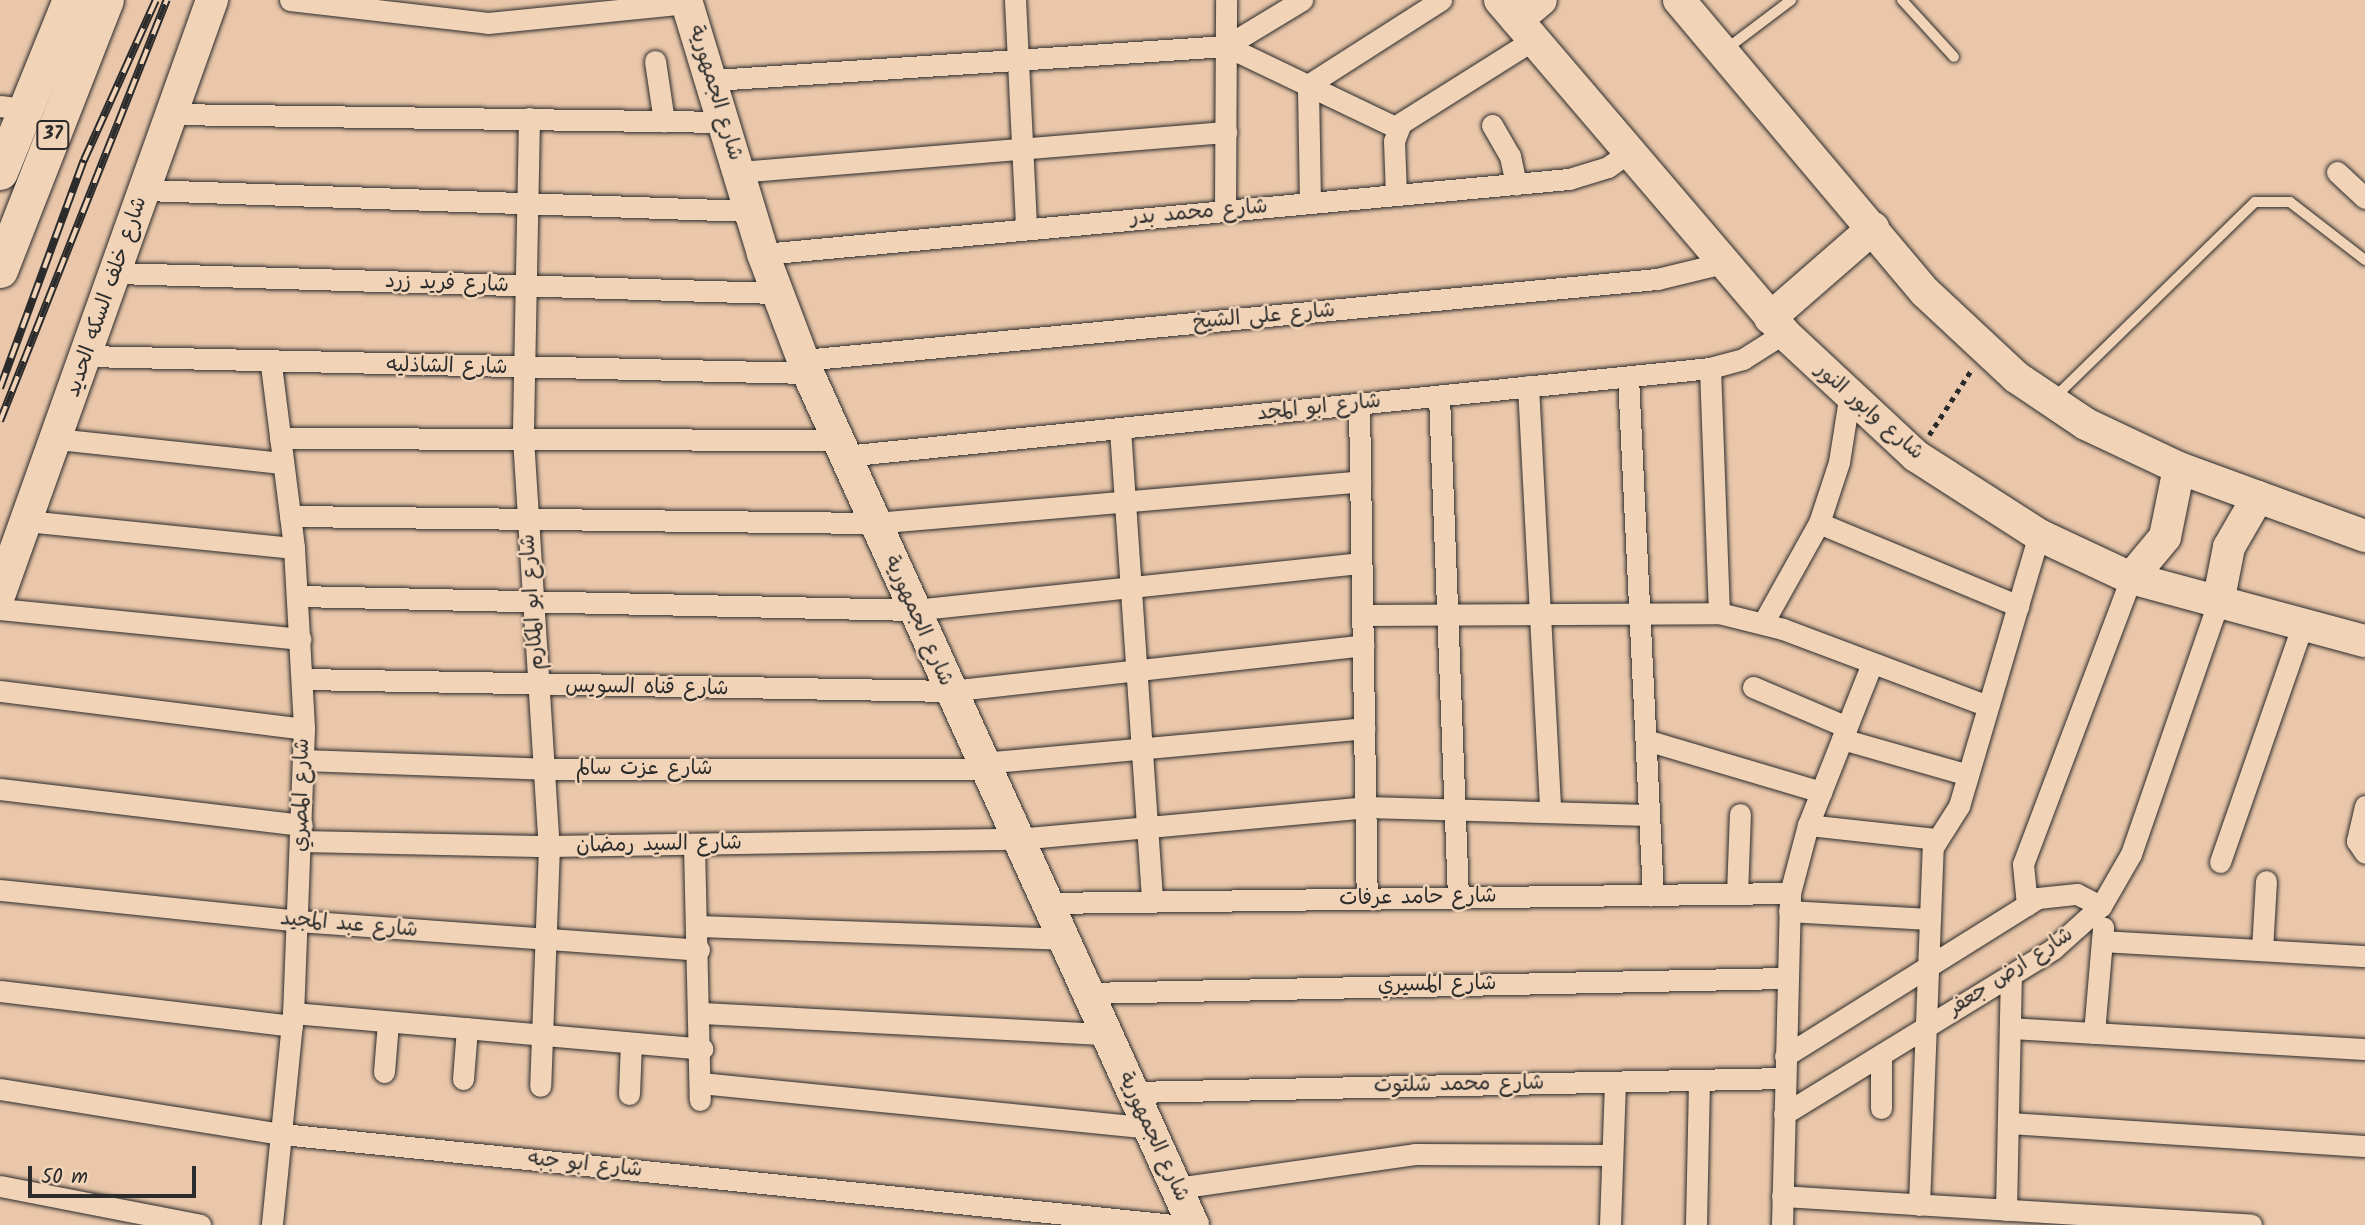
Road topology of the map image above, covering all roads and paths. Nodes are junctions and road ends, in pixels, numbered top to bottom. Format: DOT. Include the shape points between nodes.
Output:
graph roads {
  1 [pos="106,0"];
  2 [pos="212,0"];
  3 [pos="290,0"];
  4 [pos="1015,0"];
  5 [pos="1226,0"];
  6 [pos="1302,0"];
  7 [pos="1441,0"];
  8 [pos="1541,0"];
  9 [pos="1679,0"];
  10 [pos="1791,0"];
  11 [pos="1902,0"];
  12 [pos="65,1"];
  13 [pos="687,2"];
  14 [pos="1517,20"];
  15 [pos="1226,46"];
  16 [pos="1722,51"];
  17 [pos="1954,57"];
  18 [pos="654,61"];
  19 [pos="1018,61"];
  20 [pos="714,80"];
  21 [pos="1308,85"];
  22 [pos="12,108"];
  23 [pos="169,114"];
  24 [pos="529,118"];
  25 [pos="664,121"];
  26 [pos="725,122"];
  27 [pos="1492,125"];
  28 [pos="1397,128"];
  29 [pos="1226,132"];
  30 [pos="1022,148"];
  31 [pos="1629,152"];
  32 [pos="0,172"];
  33 [pos="738,172"];
  34 [pos="2337,172"];
  35 [pos="1516,184"];
  36 [pos="145,190"];
  37 [pos="1396,195"];
  38 [pos="2365,198"];
  39 [pos="1310,203"];
  40 [pos="524,204"];
  41 [pos="1225,210"];
  42 [pos="750,211"];
  43 [pos="1873,228"];
  44 [pos="1026,229"];
  45 [pos="764,254"];
  46 [pos="2365,260"];
  47 [pos="1723,263"];
  48 [pos="0,270"];
  49 [pos="117,273"];
  50 [pos="522,286"];
  51 [pos="777,293"];
  52 [pos="1777,326"];
  53 [pos="1984,351"];
  54 [pos="87,356"];
  55 [pos="271,365"];
  56 [pos="805,367"];
  57 [pos="521,368"];
  58 [pos="1710,368"];
  59 [pos="1628,377"];
  60 [pos="1528,386"];
  61 [pos="1440,396"];
  62 [pos="1849,399"];
  63 [pos="2050,402"];
  64 [pos="1359,404"];
  65 [pos="1120,429"];
  66 [pos="280,438"];
  67 [pos="523,438"];
  68 [pos="57,439"];
  69 [pos="841,448"];
  70 [pos="1916,456"];
  71 [pos="283,463"];
  72 [pos="2179,468"];
  73 [pos="1360,481"];
  74 [pos="2258,497"];
  75 [pos="1125,502"];
  76 [pos="290,516"];
  77 [pos="527,519"];
  78 [pos="27,521"];
  79 [pos="874,523"];
  80 [pos="1819,523"];
  81 [pos="2039,535"];
  82 [pos="2365,536"];
  83 [pos="294,548"];
  84 [pos="1361,563"];
  85 [pos="2131,578"];
  86 [pos="1131,586"];
  87 [pos="0,593"];
  88 [pos="298,596"];
  89 [pos="532,602"];
  90 [pos="2218,603"];
  91 [pos="2018,606"];
  92 [pos="0,609"];
  93 [pos="913,610"];
  94 [pos="1639,610"];
  95 [pos="1540,611"];
  96 [pos="1448,613"];
  97 [pos="1719,613"];
  98 [pos="1362,615"];
  99 [pos="1763,623"];
  100 [pos="2303,624"];
  101 [pos="301,639"];
  102 [pos="2365,641"];
  103 [pos="1363,645"];
  104 [pos="1872,663"];
  105 [pos="1136,670"];
  106 [pos="303,679"];
  107 [pos="538,687"];
  108 [pos="1753,687"];
  109 [pos="0,691"];
  110 [pos="949,691"];
  111 [pos="1988,706"];
  112 [pos="1364,727"];
  113 [pos="304,729"];
  114 [pos="1845,733"];
  115 [pos="1646,740"];
  116 [pos="1142,748"];
  117 [pos="303,760"];
  118 [pos="984,766"];
  119 [pos="545,769"];
  120 [pos="1968,775"];
  121 [pos="0,789"];
  122 [pos="1821,792"];
  123 [pos="1455,806"];
  124 [pos="2365,806"];
  125 [pos="1366,807"];
  126 [pos="1550,810"];
  127 [pos="1740,814"];
  128 [pos="1649,815"];
  129 [pos="1808,825"];
  130 [pos="1147,829"];
  131 [pos="302,833"];
  132 [pos="1017,839"];
  133 [pos="1936,839"];
  134 [pos="694,845"];
  135 [pos="549,846"];
  136 [pos="2365,853"];
  137 [pos="2220,862"];
  138 [pos="2266,881"];
  139 [pos="0,890"];
  140 [pos="1737,894"];
  141 [pos="1653,895"];
  142 [pos="1458,897"];
  143 [pos="1367,898"];
  144 [pos="1152,901"];
  145 [pos="1790,902"];
  146 [pos="1046,903"];
  147 [pos="2027,905"];
  148 [pos="2101,906"];
  149 [pos="1928,919"];
  150 [pos="299,921"];
  151 [pos="698,926"];
  152 [pos="1063,939"];
  153 [pos="2103,941"];
  154 [pos="548,942"];
  155 [pos="699,950"];
  156 [pos="2263,950"];
  157 [pos="2365,956"];
  158 [pos="1926,968"];
  159 [pos="2011,975"];
  160 [pos="1787,978"];
  161 [pos="0,991"];
  162 [pos="1087,993"];
  163 [pos="702,1013"];
  164 [pos="293,1020"];
  165 [pos="388,1022"];
  166 [pos="467,1028"];
  167 [pos="2010,1028"];
  168 [pos="1922,1029"];
  169 [pos="2094,1033"];
  170 [pos="542,1034"];
  171 [pos="1106,1034"];
  172 [pos="631,1043"];
  173 [pos="702,1049"];
  174 [pos="2365,1049"];
  175 [pos="1881,1055"];
  176 [pos="1785,1056"];
  177 [pos="384,1072"];
  178 [pos="1785,1078"];
  179 [pos="463,1079"];
  180 [pos="1699,1080"];
  181 [pos="1615,1082"];
  182 [pos="540,1086"];
  183 [pos="0,1089"];
  184 [pos="1133,1092"];
  185 [pos="629,1094"];
  186 [pos="1881,1108"];
  187 [pos="1784,1114"];
  188 [pos="2008,1123"];
  189 [pos="1149,1128"];
  190 [pos="282,1134"];
  191 [pos="2365,1146"];
  192 [pos="1612,1155"];
  193 [pos="0,1186"];
  194 [pos="1177,1188"];
  195 [pos="1782,1196"];
  196 [pos="1919,1205"];
  197 [pos="2006,1210"];
  198 [pos="200,1225"];
  199 [pos="272,1225"];
  200 [pos="1173,1225"];
  201 [pos="1193,1225"];
  202 [pos="1610,1225"];
  203 [pos="1696,1225"];
  204 [pos="1782,1225"];
  205 [pos="2251,1225"];
  1 -- 48 [label="main road, 37"];
  2 -- 23 [label="main road, شارع خلف السكه الحديد"];
  3 -- 13 [label="street" via="488,23"];
  4 -- 19 [label="street"];
  5 -- 15 [label="street"];
  6 -- 15 [label="street"];
  7 -- 21 [label="street"];
  8 -- 14 [label="main road"];
  9 -- 16 [label="main road"];
  10 -- 16 [label="lane"];
  11 -- 17 [label="lane"];
  12 -- 22 [label="main road, 37"];
  13 -- 20 [label="main road, شارع الجمهورية"];
  14 -- 28 [label="street"];
  14 -- 31 [label="main road, شارع وابور النور"];
  15 -- 19 [label="street"];
  15 -- 21 [label="street"];
  15 -- 29 [label="street"];
  16 -- 43 [label="main road"];
  18 -- 25 [label="street"];
  19 -- 20 [label="street"];
  19 -- 30 [label="street"];
  20 -- 26 [label="main road, شارع الجمهورية"];
  21 -- 28 [label="street"];
  21 -- 39 [label="street"];
  22 -- 32 [label="main road, 37"];
  23 -- 24 [label="street"];
  23 -- 36 [label="main road, شارع خلف السكه الحديد"];
  24 -- 25 [label="street"];
  24 -- 40 [label="street, شارع ابو المكارم"];
  25 -- 26 [label="street"];
  26 -- 33 [label="main road, شارع الجمهورية"];
  27 -- 35 [label="street" via="1510,156"];
  28 -- 37 [label="street"];
  29 -- 30 [label="street"];
  29 -- 41 [label="street"];
  30 -- 33 [label="street"];
  30 -- 44 [label="street"];
  31 -- 35 [label="street, شارع محمد بدر" via="1583,177"];
  31 -- 47 [label="main road, شارع وابور النور"];
  33 -- 42 [label="main road, شارع الجمهورية"];
  34 -- 38 [label="street"];
  35 -- 37 [label="street, شارع محمد بدر"];
  36 -- 40 [label="street"];
  36 -- 49 [label="main road, شارع خلف السكه الحديد"];
  37 -- 39 [label="street, شارع محمد بدر"];
  39 -- 41 [label="street, شارع محمد بدر"];
  40 -- 42 [label="street"];
  40 -- 50 [label="street, شارع ابو المكارم"];
  41 -- 44 [label="street, شارع محمد بدر"];
  42 -- 45 [label="main road, شارع الجمهورية"];
  43 -- 52 [label="main road"];
  43 -- 53 [label="main road"];
  44 -- 45 [label="street, شارع محمد بدر"];
  45 -- 51 [label="main road, شارع الجمهورية"];
  46 -- 63 [label="lane" via="2290,202 2255,202"];
  47 -- 52 [label="main road, شارع وابور النور"];
  47 -- 56 [label="street, شارع على الشيخ" via="1657,279"];
  49 -- 50 [label="street, شارع فريد زرد"];
  49 -- 54 [label="main road, شارع خلف السكه الحديد"];
  50 -- 51 [label="street, شارع فريد زرد"];
  50 -- 57 [label="street, شارع ابو المكارم"];
  51 -- 56 [label="main road, شارع الجمهورية"];
  52 -- 58 [label="street, شارع ابو المجد" via="1743,359"];
  52 -- 62 [label="main road, شارع وابور النور"];
  53 -- 63 [label="main road"];
  53 -- 70 [label="path"];
  54 -- 55 [label="street, شارع الشاذليه"];
  54 -- 68 [label="main road, شارع خلف السكه الحديد"];
  55 -- 57 [label="street, شارع الشاذليه"];
  55 -- 66 [label="street, شارع المصري"];
  56 -- 57 [label="street, شارع الشاذليه"];
  56 -- 69 [label="main road, شارع الجمهورية"];
  57 -- 67 [label="street, شارع ابو المكارم"];
  58 -- 59 [label="street, شارع ابو المجد"];
  58 -- 97 [label="street"];
  59 -- 60 [label="street, شارع ابو المجد"];
  59 -- 94 [label="street"];
  60 -- 61 [label="street, شارع ابو المجد"];
  60 -- 95 [label="street"];
  61 -- 64 [label="street, شارع ابو المجد"];
  61 -- 96 [label="street"];
  62 -- 70 [label="main road, شارع وابور النور"];
  62 -- 80 [label="street" via="1839,462"];
  63 -- 72 [label="main road"];
  64 -- 65 [label="street, شارع ابو المجد"];
  64 -- 73 [label="street"];
  65 -- 69 [label="street, شارع ابو المجد"];
  65 -- 75 [label="street"];
  66 -- 67 [label="street, شارع ابو المجد"];
  66 -- 71 [label="street, شارع المصري"];
  67 -- 69 [label="street, شارع ابو المجد"];
  67 -- 77 [label="street, شارع ابو المكارم"];
  68 -- 71 [label="street"];
  68 -- 78 [label="main road, شارع خلف السكه الحديد"];
  69 -- 79 [label="main road, شارع الجمهورية"];
  70 -- 81 [label="main road, شارع وابور النور"];
  71 -- 76 [label="street, شارع المصري"];
  72 -- 74 [label="main road"];
  72 -- 85 [label="main road" via="2165,537"];
  73 -- 75 [label="street"];
  73 -- 84 [label="street"];
  74 -- 82 [label="main road"];
  74 -- 90 [label="main road" via="2230,547"];
  75 -- 79 [label="street"];
  75 -- 86 [label="street"];
  76 -- 77 [label="street"];
  76 -- 83 [label="street, شارع المصري"];
  77 -- 79 [label="street"];
  77 -- 89 [label="street, شارع ابو المكارم"];
  78 -- 83 [label="street"];
  78 -- 87 [label="main road, شارع خلف السكه الحديد"];
  79 -- 93 [label="main road, شارع الجمهورية"];
  80 -- 91 [label="street"];
  80 -- 99 [label="street"];
  81 -- 85 [label="main road, شارع وابور النور"];
  81 -- 91 [label="street"];
  83 -- 88 [label="street, شارع المصري"];
  84 -- 86 [label="street"];
  84 -- 98 [label="street"];
  85 -- 90 [label="main road, شارع وابور النور"];
  85 -- 147 [label="street" via="2023,864"];
  86 -- 93 [label="street"];
  86 -- 105 [label="street"];
  88 -- 89 [label="street"];
  88 -- 101 [label="street, شارع المصري"];
  89 -- 93 [label="street"];
  89 -- 107 [label="street, شارع ابو المكارم"];
  90 -- 100 [label="main road, شارع وابور النور"];
  90 -- 148 [label="street" via="2131,854"];
  91 -- 111 [label="street"];
  92 -- 101 [label="street"];
  93 -- 110 [label="main road, شارع الجمهورية"];
  94 -- 95 [label="street"];
  94 -- 97 [label="street"];
  94 -- 115 [label="street"];
  95 -- 96 [label="street"];
  95 -- 126 [label="street"];
  96 -- 98 [label="street"];
  96 -- 123 [label="street"];
  97 -- 99 [label="street"];
  98 -- 103 [label="street"];
  99 -- 104 [label="street"];
  100 -- 102 [label="main road, شارع وابور النور"];
  100 -- 137 [label="street"];
  101 -- 106 [label="street, شارع المصري"];
  103 -- 105 [label="street, شارع قناه السويس"];
  103 -- 112 [label="street"];
  104 -- 111 [label="street"];
  104 -- 114 [label="street"];
  105 -- 110 [label="street, شارع قناه السويس"];
  105 -- 116 [label="street"];
  106 -- 107 [label="street, شارع قناه السويس"];
  106 -- 113 [label="street, شارع المصري"];
  107 -- 110 [label="street, شارع قناه السويس"];
  107 -- 119 [label="street, شارع ابو المكارم"];
  108 -- 114 [label="street"];
  109 -- 113 [label="street"];
  110 -- 118 [label="main road, شارع الجمهورية"];
  111 -- 120 [label="street"];
  112 -- 116 [label="street, شارع عزت سالم"];
  112 -- 125 [label="street"];
  113 -- 117 [label="street, شارع المصري"];
  114 -- 120 [label="street"];
  114 -- 122 [label="street"];
  115 -- 122 [label="street"];
  115 -- 128 [label="street"];
  116 -- 118 [label="street, شارع عزت سالم"];
  116 -- 130 [label="street"];
  117 -- 119 [label="street, شارع عزت سالم"];
  117 -- 131 [label="street, شارع المصري"];
  118 -- 119 [label="street, شارع عزت سالم"];
  118 -- 132 [label="main road, شارع الجمهورية"];
  119 -- 135 [label="street, شارع ابو المكارم"];
  120 -- 133 [label="street" via="1956,813"];
  121 -- 131 [label="street, شارع السيد رمضان"];
  122 -- 129 [label="street"];
  123 -- 125 [label="street, شارع السيد رمضان"];
  123 -- 126 [label="street, شارع السيد رمضان"];
  123 -- 142 [label="street"];
  124 -- 136 [label="street" via="2357,841"];
  125 -- 130 [label="street, شارع السيد رمضان"];
  125 -- 143 [label="street"];
  126 -- 128 [label="street, شارع السيد رمضان"];
  127 -- 140 [label="street"];
  128 -- 141 [label="street"];
  129 -- 133 [label="street"];
  129 -- 145 [label="street"];
  130 -- 132 [label="street, شارع السيد رمضان"];
  130 -- 144 [label="street"];
  131 -- 135 [label="street, شارع السيد رمضان"];
  131 -- 150 [label="street, شارع المصري"];
  132 -- 134 [label="street, شارع السيد رمضان"];
  132 -- 146 [label="main road, شارع الجمهورية"];
  133 -- 149 [label="street"];
  134 -- 135 [label="street, شارع السيد رمضان"];
  134 -- 151 [label="street"];
  135 -- 154 [label="street, شارع ابو المكارم"];
  138 -- 156 [label="street"];
  139 -- 150 [label="street, شارع عبد المجيد"];
  140 -- 141 [label="street, شارع حامد عرفات"];
  140 -- 145 [label="street, شارع حامد عرفات"];
  141 -- 142 [label="street, شارع حامد عرفات"];
  142 -- 143 [label="street, شارع حامد عرفات"];
  143 -- 144 [label="street, شارع حامد عرفات"];
  144 -- 146 [label="street, شارع حامد عرفات"];
  145 -- 149 [label="street, شارع حامد عرفات"];
  145 -- 160 [label="street"];
  146 -- 152 [label="main road, شارع الجمهورية"];
  147 -- 148 [label="street, شارع ارض جعفر" via="2064,892"];
  147 -- 158 [label="street, شارع ارض جعفر"];
  148 -- 153 [label="street"];
  148 -- 159 [label="street, شارع ارض جعفر" via="2066,939"];
  149 -- 158 [label="street"];
  150 -- 154 [label="street, شارع عبد المجيد"];
  150 -- 164 [label="street, شارع المصري"];
  151 -- 152 [label="street"];
  151 -- 155 [label="street"];
  152 -- 162 [label="main road, شارع الجمهورية"];
  153 -- 156 [label="street"];
  153 -- 169 [label="street"];
  154 -- 155 [label="street, شارع عبد المجيد"];
  154 -- 170 [label="street, شارع ابو المكارم"];
  155 -- 163 [label="street"];
  156 -- 157 [label="street"];
  158 -- 168 [label="street"];
  158 -- 176 [label="street, شارع ارض جعفر"];
  159 -- 167 [label="street"];
  159 -- 168 [label="street, شارع ارض جعفر"];
  160 -- 162 [label="street, شارع المسيري"];
  160 -- 176 [label="street"];
  161 -- 164 [label="street"];
  162 -- 171 [label="main road, شارع الجمهورية"];
  163 -- 171 [label="street"];
  163 -- 173 [label="street"];
  164 -- 165 [label="street"];
  164 -- 190 [label="street, شارع المصري"];
  165 -- 166 [label="street"];
  165 -- 177 [label="street"];
  166 -- 170 [label="street"];
  166 -- 179 [label="street"];
  167 -- 169 [label="street"];
  167 -- 188 [label="street"];
  168 -- 175 [label="street, شارع ارض جعفر"];
  168 -- 196 [label="street"];
  169 -- 174 [label="street"];
  170 -- 172 [label="street"];
  170 -- 182 [label="street, شارع ابو المكارم"];
  171 -- 184 [label="main road, شارع الجمهورية"];
  172 -- 173 [label="street"];
  172 -- 185 [label="street"];
  173 -- 189 [label="street" via="700,1091"];
  175 -- 186 [label="street"];
  175 -- 187 [label="street, شارع ارض جعفر"];
  176 -- 178 [label="street"];
  178 -- 180 [label="street, شارع محمد شلتوت"];
  178 -- 187 [label="street"];
  180 -- 181 [label="street, شارع محمد شلتوت"];
  180 -- 203 [label="street"];
  181 -- 184 [label="street, شارع محمد شلتوت"];
  181 -- 192 [label="street"];
  183 -- 190 [label="street, شارع ابو جبه"];
  184 -- 189 [label="main road, شارع الجمهورية"];
  187 -- 195 [label="street"];
  188 -- 191 [label="street"];
  188 -- 197 [label="street"];
  189 -- 194 [label="main road, شارع الجمهورية"];
  190 -- 199 [label="street, شارع المصري"];
  190 -- 200 [label="street, شارع ابو جبه"];
  192 -- 194 [label="street" via="1415,1154"];
  192 -- 202 [label="street"];
  193 -- 198 [label="street"];
  194 -- 201 [label="main road, شارع الجمهورية"];
  195 -- 196 [label="street"];
  195 -- 204 [label="street"];
  196 -- 197 [label="street"];
  197 -- 205 [label="street"];
}
